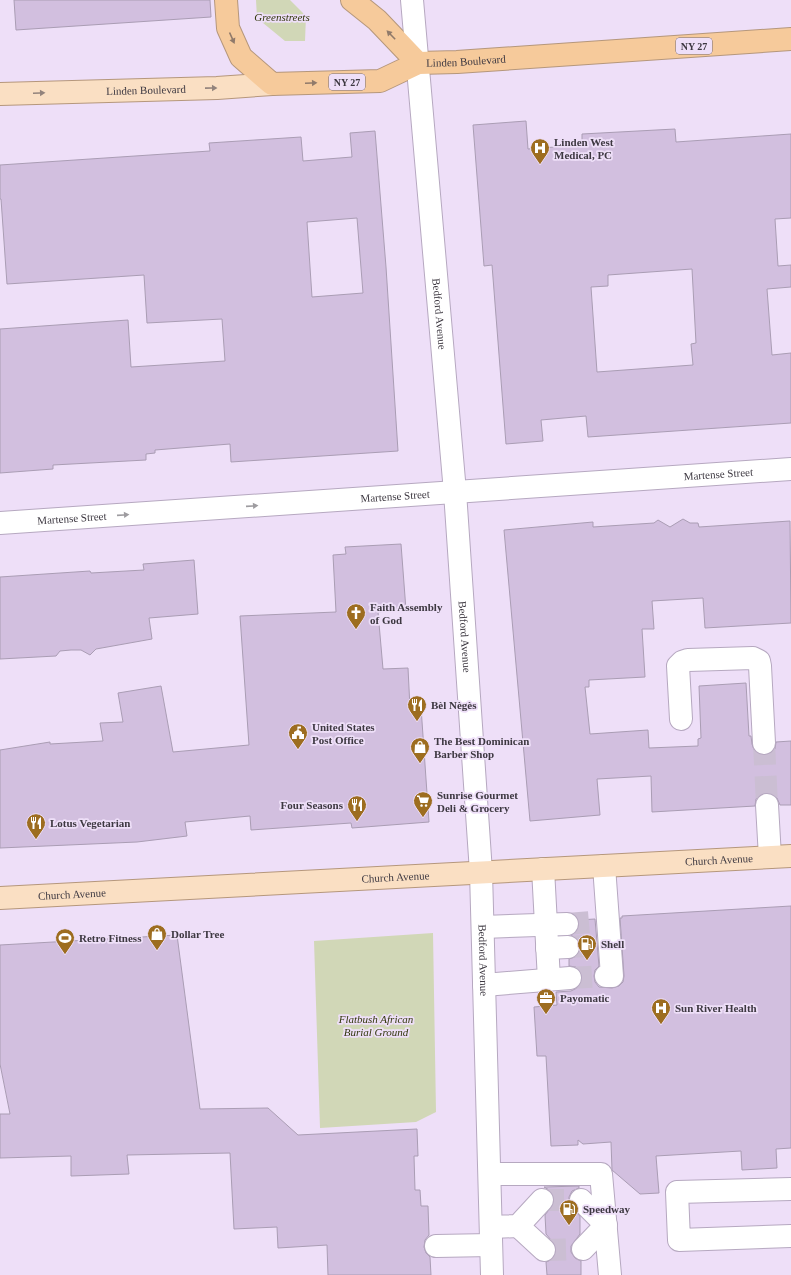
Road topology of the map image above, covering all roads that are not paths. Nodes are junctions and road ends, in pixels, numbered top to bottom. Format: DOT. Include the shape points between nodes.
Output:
graph roads {
  1 [pos="226,0"];
  2 [pos="352,0"];
  3 [pos="412,0"];
  4 [pos="791,39"];
  5 [pos="418,63"];
  6 [pos="272,84"];
  7 [pos="0,94"];
  8 [pos="791,469"];
  9 [pos="456,492"];
  10 [pos="0,523"];
  11 [pos="681,719"];
  12 [pos="764,743"];
  13 [pos="767,806"];
  14 [pos="780,856"];
  15 [pos="604,866"];
  16 [pos="543,869"];
  17 [pos="481,872"];
  18 [pos="0,898"];
  19 [pos="557,924"];
  20 [pos="483,927"];
  21 [pos="606,976"];
  22 [pos="484,986"];
  23 [pos="490,1174"];
  24 [pos="791,1189"];
  25 [pos="542,1200"];
  26 [pos="581,1200"];
  27 [pos="606,1225"];
  28 [pos="518,1226"];
  29 [pos="491,1236"];
  30 [pos="791,1236"];
  31 [pos="436,1246"];
  32 [pos="583,1249"];
  33 [pos="544,1250"];
  34 [pos="492,1275"];
  35 [pos="610,1275"];
  1 -- 6 [label="highway, one-way" via="228,28 241,57"];
  5 -- 2 [label="highway, one-way" via="377,20"];
  3 -- 5 [label="street, Bedford Avenue"];
  4 -- 5 [label="highway, Linden Boulevard / NY 27"];
  6 -- 5 [label="highway, Linden Boulevard / NY 27, one-way" via="380,81"];
  5 -- 9 [label="street, Bedford Avenue"];
  7 -- 6 [label="main road, Linden Boulevard, one-way"];
  8 -- 9 [label="street, Martense Street"];
  10 -- 9 [label="street, Martense Street, one-way"];
  9 -- 17 [label="street, Bedford Avenue"];
  11 -- 12 [label="street" via="678,666 682,662 753,658 759,661 760,666"];
  13 -- 14 [label="street"];
  14 -- 15 [label="main road, Church Avenue"];
  15 -- 16 [label="main road, Church Avenue"];
  15 -- 21 [label="street" via="606,945 612,976"];
  16 -- 17 [label="main road, Church Avenue"];
  16 -- 19 [label="street"];
  17 -- 18 [label="main road, Church Avenue"];
  17 -- 20 [label="street, Bedford Avenue"];
  19 -- 20 [label="street"];
  19 -- 22 [label="street" via="560,979"];
  20 -- 22 [label="street, Bedford Avenue"];
  22 -- 23 [label="street, Bedford Avenue"];
  23 -- 27 [label="street" via="601,1174"];
  23 -- 29 [label="street, Bedford Avenue"];
  24 -- 30 [label="street" via="677,1192 679,1240"];
  25 -- 28 [label="street"];
  26 -- 27 [label="street"];
  27 -- 32 [label="street"];
  27 -- 35 [label="street"];
  28 -- 29 [label="street"];
  28 -- 33 [label="street"];
  29 -- 31 [label="street"];
  29 -- 34 [label="street, Bedford Avenue"];
}
